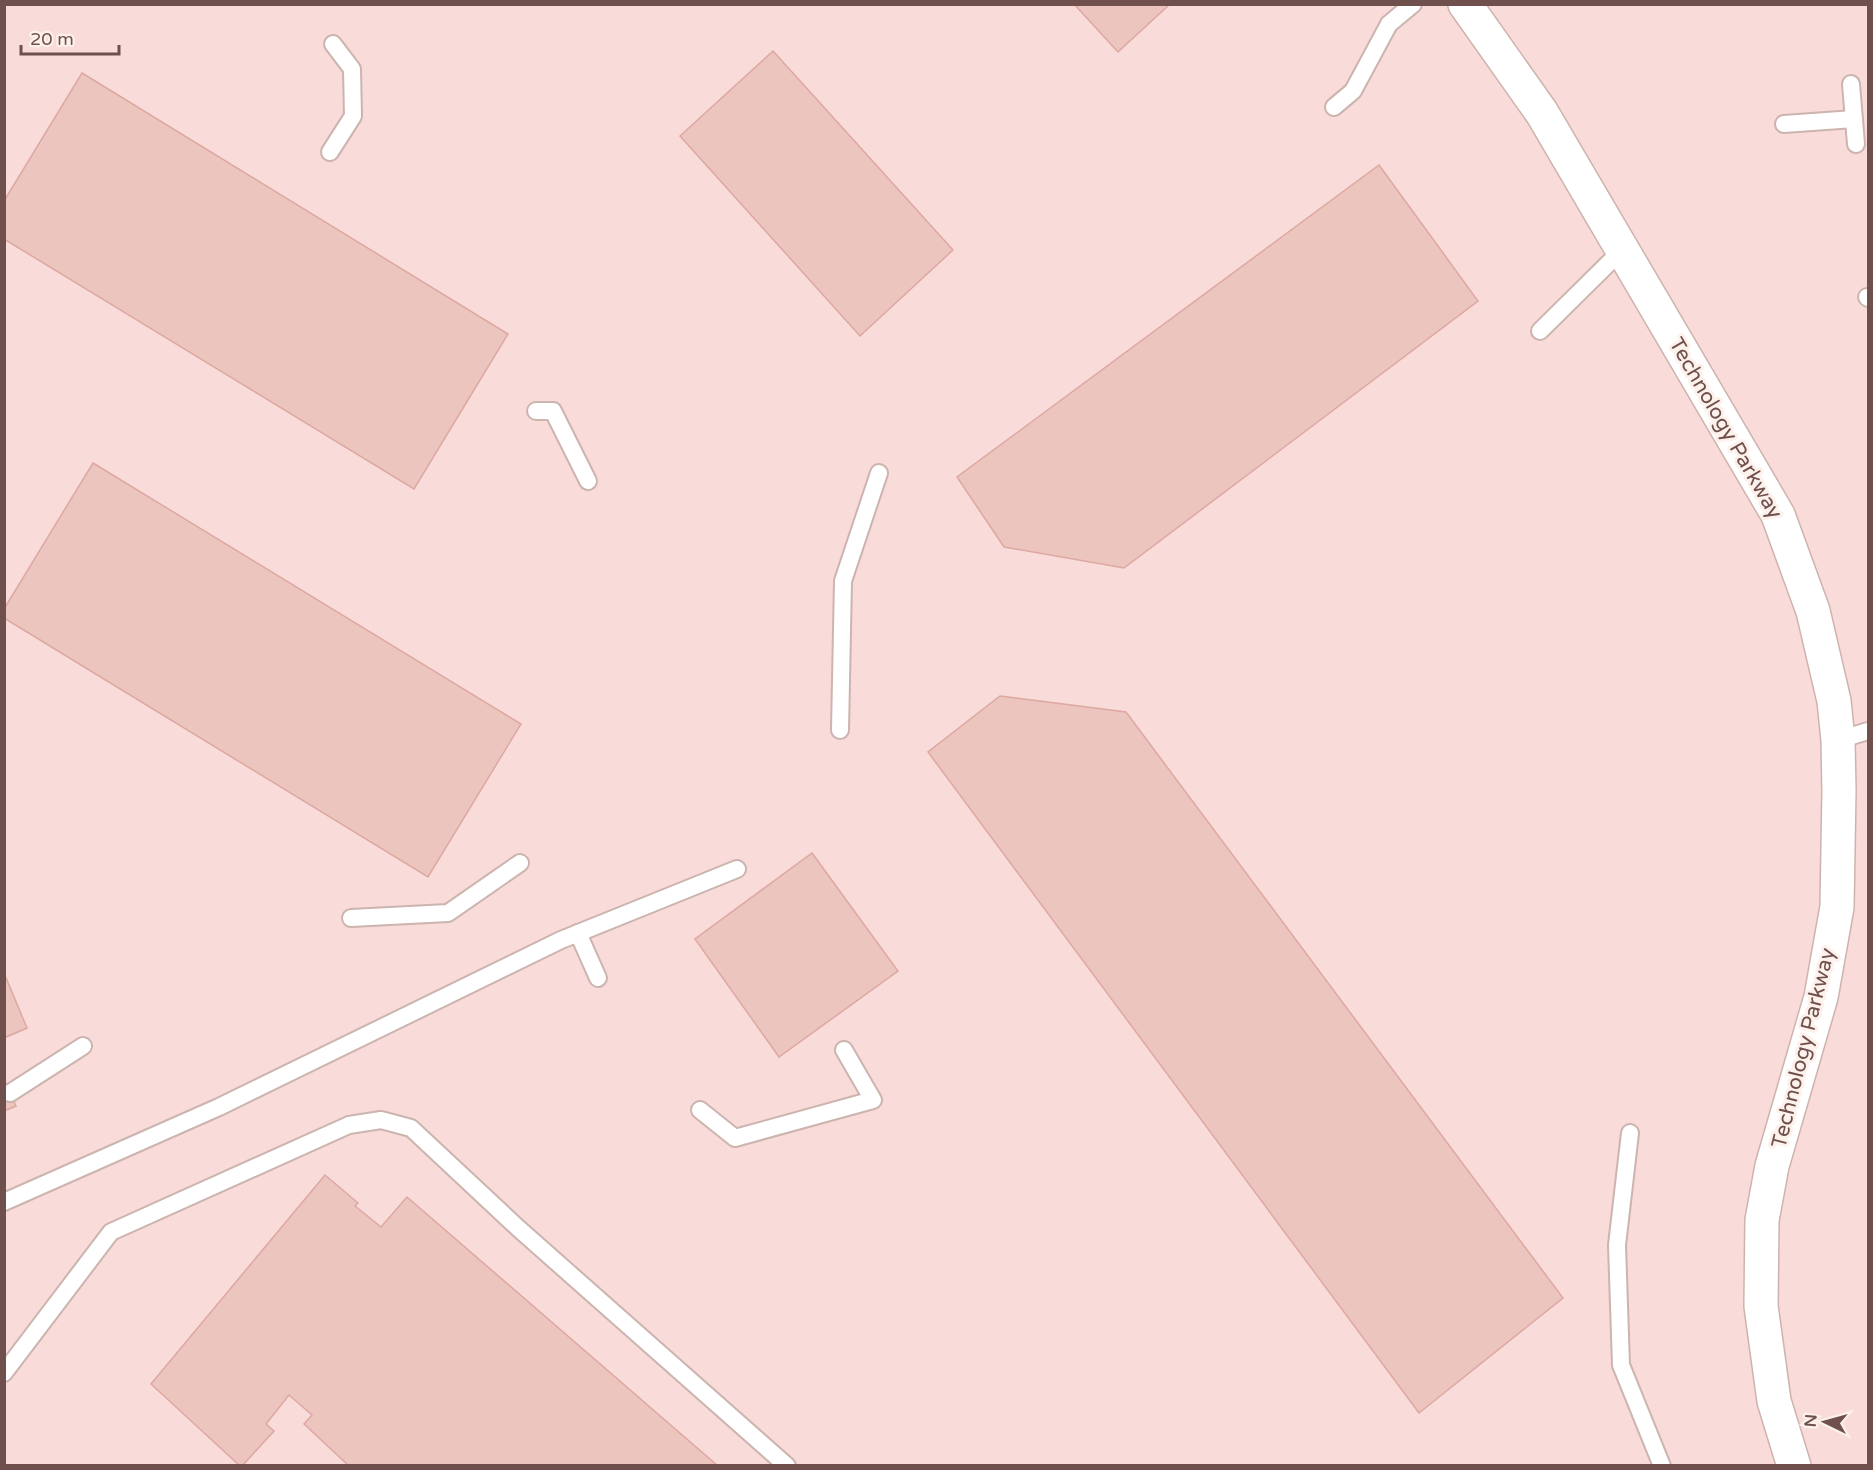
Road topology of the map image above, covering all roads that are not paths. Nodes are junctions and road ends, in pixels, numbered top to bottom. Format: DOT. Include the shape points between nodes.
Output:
graph roads {
  1 [pos="1413,4"];
  2 [pos="1464,4"];
  3 [pos="333,44"];
  4 [pos="1851,84"];
  5 [pos="1334,106"];
  6 [pos="1854,119"];
  7 [pos="1784,124"];
  8 [pos="1856,144"];
  9 [pos="330,152"];
  10 [pos="1622,250"];
  11 [pos="1540,331"];
  12 [pos="536,411"];
  13 [pos="879,473"];
  14 [pos="588,481"];
  15 [pos="840,730"];
  16 [pos="1869,730"];
  17 [pos="1838,740"];
  18 [pos="520,863"];
  19 [pos="737,869"];
  20 [pos="351,918"];
  21 [pos="578,933"];
  22 [pos="598,978"];
  23 [pos="83,1046"];
  24 [pos="844,1050"];
  25 [pos="10,1092"];
  26 [pos="700,1110"];
  27 [pos="1630,1133"];
  28 [pos="4,1202"];
  29 [pos="4,1373"];
  30 [pos="1789,1464"];
  31 [pos="787,1466"];
  32 [pos="1662,1466"];
  1 -- 5 [label="lane" via="1389,24 1353,91"];
  2 -- 10 [label="street, Technology Parkway" via="1542,113"];
  3 -- 9 [label="lane" via="352,69 353,116"];
  4 -- 6 [label="lane"];
  6 -- 7 [label="lane"];
  6 -- 8 [label="lane"];
  10 -- 11 [label="lane"];
  10 -- 17 [label="street, Technology Parkway" via="1778,515 1813,611 1834,701"];
  12 -- 14 [label="lane" via="553,411"];
  13 -- 15 [label="lane" via="843,581"];
  16 -- 17 [label="lane"];
  17 -- 30 [label="street, Technology Parkway" via="1837,907 1821,997 1773,1166 1762,1220 1761,1306 1774,1401"];
  18 -- 20 [label="lane" via="448,913"];
  19 -- 21 [label="lane"];
  21 -- 22 [label="lane"];
  21 -- 28 [label="lane" via="219,1107"];
  23 -- 25 [label="lane"];
  24 -- 26 [label="lane" via="873,1100 735,1138"];
  27 -- 32 [label="lane" via="1617,1245 1621,1365"];
  29 -- 31 [label="lane" via="111,1232 349,1125 381,1120 411,1128"];
}
